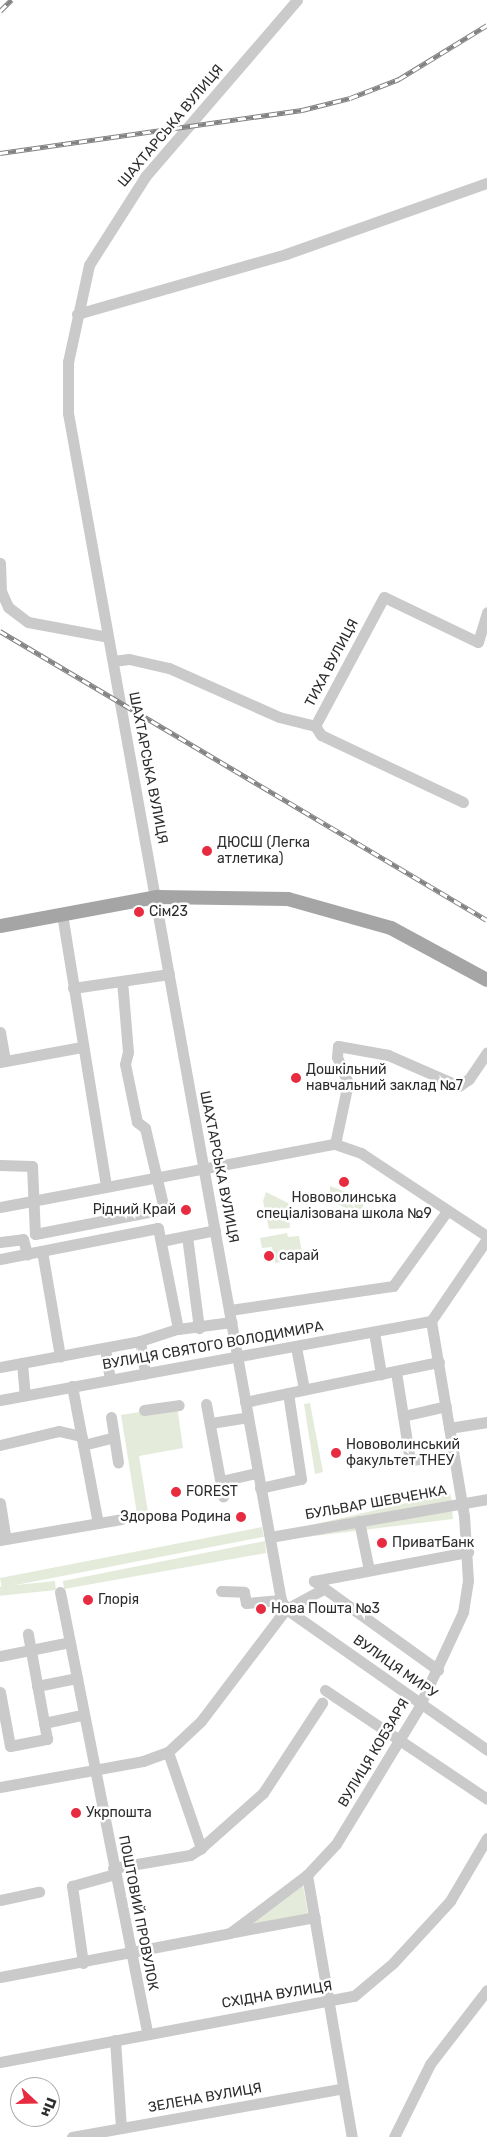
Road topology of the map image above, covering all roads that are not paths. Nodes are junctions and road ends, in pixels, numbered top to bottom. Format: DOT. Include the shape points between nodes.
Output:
graph roads {
  1 [pos="297,0"];
  2 [pos="487,183"];
  3 [pos="77,314"];
  4 [pos="0,563"];
  5 [pos="487,612"];
  6 [pos="108,637"];
  7 [pos="113,661"];
  8 [pos="315,726"];
  9 [pos="463,802"];
  10 [pos="157,897"];
  11 [pos="62,914"];
  12 [pos="0,926"];
  13 [pos="169,974"];
  14 [pos="487,980"];
  15 [pos="122,981"];
  16 [pos="73,988"];
  17 [pos="0,1032"];
  18 [pos="82,1047"];
  19 [pos="487,1052"];
  20 [pos="2,1061"];
  21 [pos="335,1144"];
  22 [pos="0,1165"];
  23 [pos="203,1167"];
  24 [pos="157,1176"];
  25 [pos="106,1185"];
  26 [pos="32,1200"];
  27 [pos="0,1207"];
  28 [pos="447,1211"];
  29 [pos="215,1230"];
  30 [pos="187,1236"];
  31 [pos="487,1237"];
  32 [pos="160,1241"];
  33 [pos="0,1242"];
  34 [pos="42,1251"];
  35 [pos="27,1254"];
  36 [pos="0,1259"];
  37 [pos="230,1310"];
  38 [pos="431,1321"];
  39 [pos="232,1322"];
  40 [pos="199,1328"];
  41 [pos="178,1329"];
  42 [pos="374,1332"];
  43 [pos="140,1341"];
  44 [pos="296,1347"];
  45 [pos="105,1348"];
  46 [pos="60,1356"];
  47 [pos="238,1356"];
  48 [pos="439,1362"];
  49 [pos="22,1363"];
  50 [pos="0,1367"];
  51 [pos="396,1372"];
  52 [pos="146,1374"];
  53 [pos="381,1374"];
  54 [pos="110,1380"];
  55 [pos="72,1386"];
  56 [pos="304,1389"];
  57 [pos="288,1393"];
  58 [pos="25,1395"];
  59 [pos="0,1400"];
  60 [pos="245,1402"];
  61 [pos="206,1404"];
  62 [pos="179,1405"];
  63 [pos="446,1406"];
  64 [pos="144,1410"];
  65 [pos="403,1416"];
  66 [pos="111,1417"];
  67 [pos="248,1418"];
  68 [pos="487,1422"];
  69 [pos="211,1423"];
  70 [pos="450,1428"];
  71 [pos="114,1437"];
  72 [pos="82,1440"];
  73 [pos="0,1445"];
  74 [pos="453,1456"];
  75 [pos="118,1462"];
  76 [pos="257,1473"];
  77 [pos="220,1481"];
  78 [pos="260,1488"];
  79 [pos="223,1496"];
  80 [pos="487,1499"];
  81 [pos="462,1503"];
  82 [pos="0,1504"];
  83 [pos="120,1519"];
  84 [pos="359,1521"];
  85 [pos="98,1523"];
  86 [pos="270,1537"];
  87 [pos="3,1540"];
  88 [pos="468,1552"];
  89 [pos="369,1570"];
  90 [pos="321,1590"];
  91 [pos="221,1591"];
  92 [pos="60,1592"];
  93 [pos="283,1604"];
  94 [pos="28,1634"];
  95 [pos="70,1642"];
  96 [pos="30,1650"];
  97 [pos="0,1656"];
  98 [pos="438,1670"];
  99 [pos="77,1678"];
  100 [pos="37,1686"];
  101 [pos="325,1690"];
  102 [pos="0,1692"];
  103 [pos="322,1703"];
  104 [pos="420,1704"];
  105 [pos="84,1715"];
  106 [pos="44,1723"];
  107 [pos="401,1739"];
  108 [pos="487,1750"];
  109 [pos="168,1752"];
  110 [pos="94,1769"];
  111 [pos="0,1787"];
  112 [pos="487,1799"];
  113 [pos="487,1838"];
  114 [pos="201,1848"];
  115 [pos="114,1871"];
  116 [pos="308,1875"];
  117 [pos="39,1892"];
  118 [pos="0,1900"];
  119 [pos="315,1917"];
  120 [pos="230,1933"];
  121 [pos="130,1955"];
  122 [pos="83,1963"];
  123 [pos="0,1976"];
  124 [pos="487,1990"];
  125 [pos="329,2003"];
  126 [pos="147,2033"];
  127 [pos="115,2040"];
  128 [pos="0,2062"];
  129 [pos="343,2088"];
  130 [pos="121,2128"];
  131 [pos="72,2137"];
  132 [pos="352,2137"];
  133 [pos="394,2137"];
  1 -- 3 [label="street, ШАХТАРСЬКА ВУЛИЦЯ" via="145,177 89,265"];
  2 -- 3 [label="street" via="286,254"];
  3 -- 6 [label="street, ШАХТАРСЬКА ВУЛИЦЯ" via="68,362 68,413"];
  4 -- 6 [label="street" via="1,591 8,607 28,622"];
  5 -- 8 [label="street, ТИХА ВУЛИЦЯ" via="478,642 384,597"];
  6 -- 7 [label="street, ШАХТАРСЬКА ВУЛИЦЯ"];
  7 -- 8 [label="street, ТИХА ВУЛИЦЯ" via="129,659 178,671 279,717"];
  7 -- 10 [label="street, ШАХТАРСЬКА ВУЛИЦЯ"];
  8 -- 9 [label="street" via="321,735"];
  10 -- 11 [label="main road"];
  10 -- 13 [label="street, ШАХТАРСЬКА ВУЛИЦЯ"];
  10 -- 14 [label="main road" via="240,895 288,898 335,910 427,944"];
  11 -- 12 [label="main road"];
  11 -- 16 [label="street"];
  13 -- 15 [label="street"];
  13 -- 23 [label="street, ШАХТАРСЬКА ВУЛИЦЯ"];
  15 -- 16 [label="street"];
  15 -- 24 [label="street" via="128,1052 125,1064 137,1122 145,1128"];
  16 -- 18 [label="street"];
  17 -- 20 [label="street"];
  18 -- 20 [label="street"];
  18 -- 25 [label="street"];
  19 -- 21 [label="street" via="469,1079 459,1086 388,1055 338,1046 336,1058 348,1083"];
  21 -- 23 [label="street"];
  21 -- 28 [label="street" via="361,1152"];
  22 -- 26 [label="street" via="30,1164"];
  23 -- 24 [label="street"];
  23 -- 29 [label="street, ШАХТАРСЬКА ВУЛИЦЯ"];
  24 -- 25 [label="street"];
  24 -- 26 [label="street" via="164,1209 35,1234"];
  25 -- 26 [label="street"];
  26 -- 27 [label="street"];
  28 -- 31 [label="street"];
  28 -- 37 [label="street" via="393,1286"];
  29 -- 30 [label="street"];
  29 -- 37 [label="street, ШАХТАРСЬКА ВУЛИЦЯ"];
  30 -- 32 [label="street"];
  30 -- 40 [label="street"];
  31 -- 38 [label="street"];
  32 -- 34 [label="street" via="158,1228"];
  32 -- 41 [label="street"];
  33 -- 35 [label="street" via="23,1239"];
  34 -- 35 [label="street"];
  34 -- 46 [label="street"];
  35 -- 36 [label="street"];
  37 -- 39 [label="street, ШАХТАРСЬКА ВУЛИЦЯ"];
  38 -- 42 [label="street, ВУЛИЦЯ СВЯТОГО ВОЛОДИМИРА"];
  38 -- 48 [label="street, ВУЛИЦЯ КОБЗАРЯ"];
  39 -- 40 [label="street"];
  39 -- 47 [label="street, ШАХТАРСЬКА ВУЛИЦЯ"];
  40 -- 41 [label="street"];
  41 -- 43 [label="street"];
  42 -- 44 [label="street, ВУЛИЦЯ СВЯТОГО ВОЛОДИМИРА"];
  42 -- 53 [label="street"];
  43 -- 45 [label="street"];
  43 -- 52 [label="street"];
  44 -- 47 [label="street, ВУЛИЦЯ СВЯТОГО ВОЛОДИМИРА"];
  44 -- 56 [label="street"];
  45 -- 46 [label="street"];
  45 -- 54 [label="street"];
  46 -- 49 [label="street"];
  47 -- 52 [label="street, ВУЛИЦЯ СВЯТОГО ВОЛОДИМИРА"];
  47 -- 60 [label="street, ШАХТАРСЬКА ВУЛИЦЯ"];
  48 -- 51 [label="street"];
  48 -- 63 [label="street, ВУЛИЦЯ КОБЗАРЯ"];
  49 -- 50 [label="street"];
  49 -- 58 [label="street"];
  51 -- 53 [label="street"];
  51 -- 65 [label="street"];
  52 -- 54 [label="street, ВУЛИЦЯ СВЯТОГО ВОЛОДИМИРА"];
  53 -- 56 [label="street"];
  54 -- 55 [label="street, ВУЛИЦЯ СВЯТОГО ВОЛОДИМИРА"];
  55 -- 58 [label="street, ВУЛИЦЯ СВЯТОГО ВОЛОДИМИРА"];
  55 -- 72 [label="street"];
  56 -- 57 [label="street"];
  57 -- 60 [label="street"];
  57 -- 78 [label="street" via="301,1479"];
  58 -- 59 [label="street, ВУЛИЦЯ СВЯТОГО ВОЛОДИМИРА"];
  60 -- 67 [label="street, ШАХТАРСЬКА ВУЛИЦЯ"];
  61 -- 69 [label="street"];
  62 -- 64 [label="street"];
  63 -- 65 [label="street"];
  63 -- 70 [label="street, ВУЛИЦЯ КОБЗАРЯ"];
  65 -- 74 [label="street" via="410,1460"];
  66 -- 71 [label="street"];
  67 -- 69 [label="street"];
  67 -- 76 [label="street, ШАХТАРСЬКА ВУЛИЦЯ"];
  68 -- 70 [label="street"];
  69 -- 77 [label="street"];
  70 -- 74 [label="street, ВУЛИЦЯ КОБЗАРЯ"];
  71 -- 72 [label="street"];
  71 -- 75 [label="street"];
  72 -- 73 [label="street" via="59,1431"];
  72 -- 85 [label="street"];
  74 -- 81 [label="street, ВУЛИЦЯ КОБЗАРЯ"];
  76 -- 77 [label="street"];
  76 -- 78 [label="street, ШАХТАРСЬКА ВУЛИЦЯ"];
  77 -- 79 [label="street"];
  78 -- 86 [label="street, ШАХТАРСЬКА ВУЛИЦЯ"];
  80 -- 81 [label="street, БУЛЬВАР ШЕВЧЕНКА"];
  81 -- 84 [label="street, БУЛЬВАР ШЕВЧЕНКА"];
  81 -- 88 [label="street, ВУЛИЦЯ КОБЗАРЯ"];
  82 -- 87 [label="street"];
  83 -- 85 [label="street"];
  84 -- 86 [label="street, БУЛЬВАР ШЕВЧЕНКА"];
  84 -- 89 [label="street"];
  85 -- 87 [label="street"];
  86 -- 93 [label="street, ШАХТАРСЬКА ВУЛИЦЯ"];
  88 -- 89 [label="street"];
  88 -- 98 [label="street, ВУЛИЦЯ КОБЗАРЯ" via="463,1612"];
  89 -- 90 [label="street" via="314,1581"];
  90 -- 93 [label="street"];
  90 -- 98 [label="street"];
  91 -- 93 [label="street" via="244,1592 246,1604"];
  92 -- 95 [label="street, ПОШТОВИЙ ПРОВУЛОК"];
  93 -- 104 [label="street, ВУЛИЦЯ МИРУ"];
  93 -- 109 [label="street" via="201,1721"];
  94 -- 96 [label="street"];
  95 -- 96 [label="street"];
  95 -- 99 [label="street, ПОШТОВИЙ ПРОВУЛОК"];
  96 -- 97 [label="street"];
  96 -- 100 [label="street"];
  98 -- 104 [label="street, ВУЛИЦЯ КОБЗАРЯ"];
  99 -- 100 [label="street"];
  99 -- 105 [label="street, ПОШТОВИЙ ПРОВУЛОК"];
  100 -- 106 [label="street"];
  101 -- 107 [label="street"];
  102 -- 106 [label="street" via="10,1746 47,1739"];
  103 -- 114 [label="street" via="263,1793"];
  104 -- 107 [label="street, ВУЛИЦЯ КОБЗАРЯ"];
  104 -- 108 [label="street, ВУЛИЦЯ МИРУ"];
  105 -- 106 [label="street"];
  105 -- 110 [label="street, ПОШТОВИЙ ПРОВУЛОК"];
  107 -- 112 [label="street"];
  107 -- 116 [label="street, ВУЛИЦЯ КОБЗАРЯ" via="336,1844"];
  109 -- 110 [label="street"];
  109 -- 114 [label="street"];
  110 -- 111 [label="street"];
  110 -- 115 [label="street, ПОШТОВИЙ ПРОВУЛОК"];
  113 -- 125 [label="street, СХІДНА ВУЛИЦЯ" via="450,1901 392,1963 354,1996"];
  114 -- 115 [label="street" via="190,1855"];
  115 -- 121 [label="street, ПОШТОВИЙ ПРОВУЛОК"];
  115 -- 122 [label="street" via="72,1886"];
  116 -- 119 [label="street"];
  116 -- 120 [label="street, ВУЛИЦЯ КОБЗАРЯ"];
  117 -- 118 [label="street"];
  119 -- 120 [label="street"];
  119 -- 125 [label="street"];
  120 -- 121 [label="street, ВУЛИЦЯ КОБЗАРЯ"];
  121 -- 122 [label="street, ВУЛИЦЯ КОБЗАРЯ"];
  121 -- 126 [label="street, ПОШТОВИЙ ПРОВУЛОК"];
  122 -- 123 [label="street, ВУЛИЦЯ КОБЗАРЯ"];
  124 -- 133 [label="street" via="430,2064"];
  125 -- 126 [label="street, СХІДНА ВУЛИЦЯ"];
  125 -- 129 [label="street"];
  126 -- 127 [label="street, СХІДНА ВУЛИЦЯ"];
  127 -- 128 [label="street, СХІДНА ВУЛИЦЯ"];
  127 -- 130 [label="street"];
  129 -- 130 [label="street, ЗЕЛЕНА ВУЛИЦЯ"];
  129 -- 132 [label="street"];
  130 -- 131 [label="street, ЗЕЛЕНА ВУЛИЦЯ"];
}
